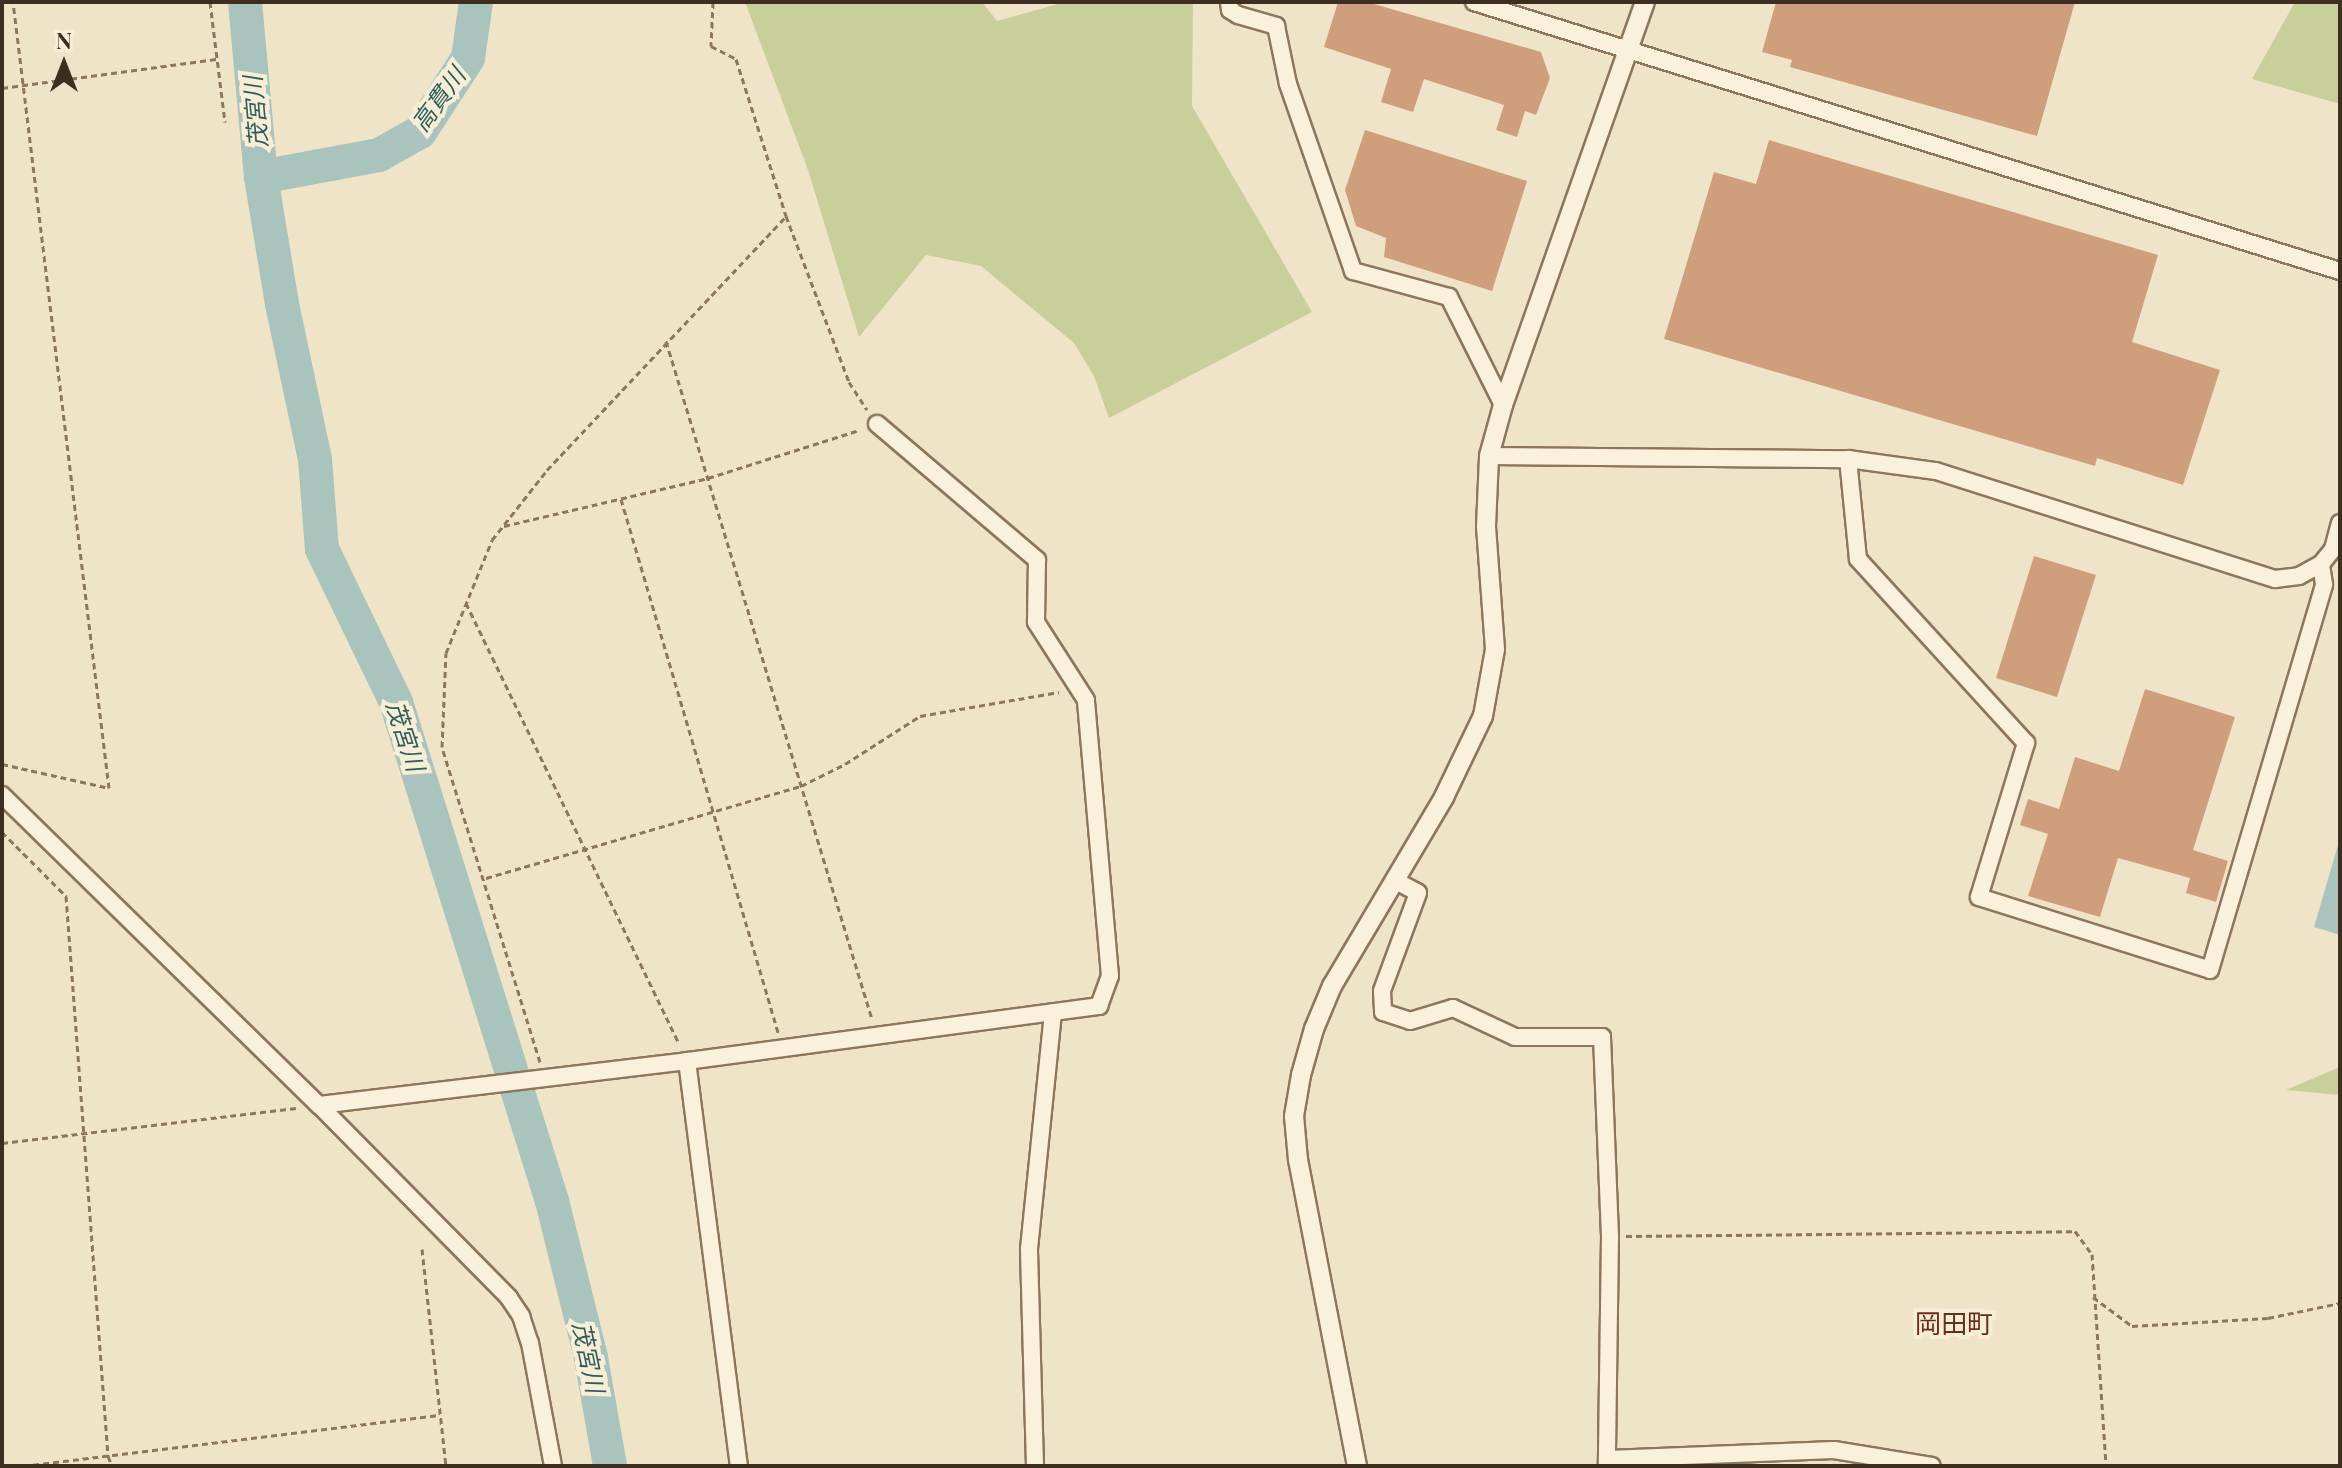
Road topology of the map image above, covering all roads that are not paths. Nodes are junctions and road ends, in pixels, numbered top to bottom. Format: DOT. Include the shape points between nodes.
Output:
graph roads {
  1 [pos="1229,2"];
  2 [pos="1474,2"];
  3 [pos="1645,2"];
  4 [pos="1629,50"];
  5 [pos="2340,271"];
  6 [pos="1503,405"];
  7 [pos="877,424"];
  8 [pos="1489,456"];
  9 [pos="1848,459"];
  10 [pos="2340,523"];
  11 [pos="2321,564"];
  12 [pos="2,795"];
  13 [pos="1394,880"];
  14 [pos="1053,1012"];
  15 [pos="687,1061"];
  16 [pos="319,1105"];
  17 [pos="1608,1462"];
  18 [pos="553,1466"];
  19 [pos="739,1466"];
  20 [pos="1035,1466"];
  21 [pos="1357,1466"];
  22 [pos="1932,1466"];
  1 -- 6 [label="street" via="1238,15 1276,26 1288,84 1353,271 1449,297"];
  2 -- 4 [label="street"];
  3 -- 4 [label="street"];
  4 -- 5 [label="street"];
  4 -- 6 [label="street"];
  6 -- 8 [label="street"];
  7 -- 14 [label="street" via="1037,560 1036,622 1086,700 1110,976 1099,1006"];
  8 -- 9 [label="street"];
  8 -- 13 [label="street" via="1486,526 1495,649 1491,682 1467,751"];
  9 -- 11 [label="street" via="1936,471 2275,579 2299,576"];
  9 -- 11 [label="street" via="1858,559 2026,743 1979,897 2210,970 2324,584"];
  10 -- 11 [label="street" via="2333,549"];
  12 -- 16 [label="street"];
  13 -- 17 [label="street" via="1418,893 1382,991 1383,1012 1410,1021 1453,1008 1515,1037 1602,1037 1610,1237"];
  13 -- 21 [label="street" via="1332,986 1314,1029 1294,1116"];
  14 -- 15 [label="street"];
  14 -- 20 [label="street" via="1029,1249"];
  15 -- 16 [label="street"];
  15 -- 19 [label="street"];
  16 -- 18 [label="street" via="521,1316"];
  17 -- 22 [label="street" via="1834,1450"];
}
